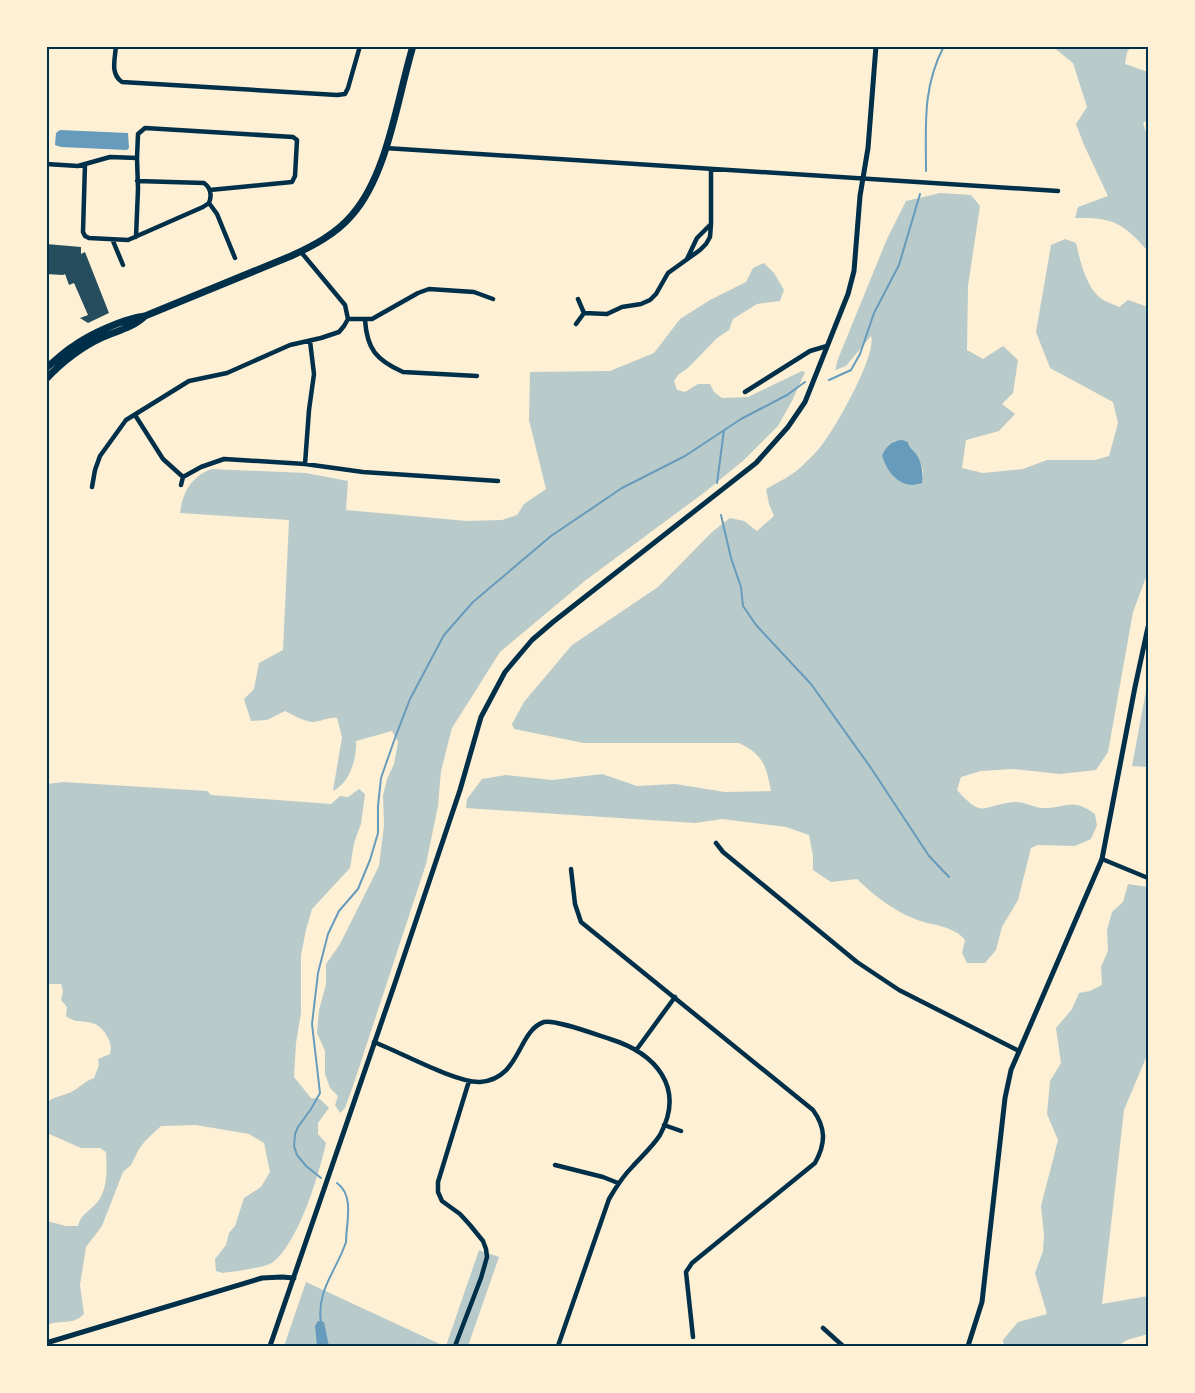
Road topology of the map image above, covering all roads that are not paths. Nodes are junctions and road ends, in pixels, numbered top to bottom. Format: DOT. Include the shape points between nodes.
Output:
graph roads {
  1 [pos="116,46"];
  2 [pos="360,46"];
  3 [pos="412,46"];
  4 [pos="876,46"];
  5 [pos="385,148"];
  6 [pos="137,158"];
  7 [pos="46,164"];
  8 [pos="86,164"];
  9 [pos="711,169"];
  10 [pos="863,179"];
  11 [pos="137,181"];
  12 [pos="210,190"];
  13 [pos="1058,191"];
  14 [pos="209,203"];
  15 [pos="711,224"];
  16 [pos="136,237"];
  17 [pos="113,241"];
  18 [pos="301,252"];
  19 [pos="235,258"];
  20 [pos="687,259"];
  21 [pos="123,266"];
  22 [pos="493,299"];
  23 [pos="578,299"];
  24 [pos="584,313"];
  25 [pos="348,319"];
  26 [pos="365,320"];
  27 [pos="576,324"];
  28 [pos="310,341"];
  29 [pos="827,346"];
  30 [pos="48,370"];
  31 [pos="477,375"];
  32 [pos="745,392"];
  33 [pos="135,415"];
  34 [pos="305,464"];
  35 [pos="183,477"];
  36 [pos="498,481"];
  37 [pos="181,484"];
  38 [pos="92,487"];
  39 [pos="1149,627"];
  40 [pos="716,843"];
  41 [pos="1102,859"];
  42 [pos="571,869"];
  43 [pos="1149,878"];
  44 [pos="675,997"];
  45 [pos="374,1042"];
  46 [pos="637,1049"];
  47 [pos="1019,1051"];
  48 [pos="469,1081"];
  49 [pos="664,1125"];
  50 [pos="681,1131"];
  51 [pos="555,1165"];
  52 [pos="618,1183"];
  53 [pos="294,1278"];
  54 [pos="823,1328"];
  55 [pos="693,1337"];
  56 [pos="46,1343"];
  57 [pos="270,1347"];
  58 [pos="455,1347"];
  59 [pos="558,1347"];
  60 [pos="843,1347"];
  61 [pos="968,1347"];
  1 -- 2 [label="street" via="114,72 122,82 337,95 345,94 348,88"];
  3 -- 5 [label="main road"];
  4 -- 10 [label="street"];
  5 -- 9 [label="street"];
  5 -- 18 [label="main road" via="371,187 351,217"];
  6 -- 8 [label="street" via="110,157"];
  6 -- 11 [label="street"];
  6 -- 12 [label="street" via="138,134 145,128 297,140 292,182"];
  7 -- 8 [label="street"];
  8 -- 17 [label="street" via="83,232 85,236"];
  9 -- 10 [label="street"];
  9 -- 15 [label="street"];
  10 -- 13 [label="street"];
  10 -- 29 [label="street" via="854,271"];
  11 -- 12 [label="street" via="204,183"];
  11 -- 16 [label="street"];
  12 -- 14 [label="street"];
  14 -- 16 [label="street"];
  14 -- 19 [label="street"];
  15 -- 20 [label="street" via="697,238"];
  15 -- 20 [label="street" via="706,244"];
  16 -- 17 [label="street"];
  17 -- 21 [label="street"];
  18 -- 25 [label="street" via="345,305"];
  18 -- 30 [label="main road" via="145,316 83,347"];
  20 -- 24 [label="street" via="668,273 650,300 607,314"];
  22 -- 26 [label="street" via="474,292 422,290 376,318"];
  23 -- 24 [label="street"];
  24 -- 27 [label="street"];
  25 -- 26 [label="street"];
  25 -- 28 [label="street" via="339,332"];
  26 -- 31 [label="street" via="366,339 392,367 403,372"];
  28 -- 33 [label="street" via="290,345 227,373 189,381"];
  28 -- 34 [label="street" via="314,374"];
  29 -- 32 [label="street" via="810,351"];
  29 -- 45 [label="street" via="805,402 772,447 553,622 514,659 481,717"];
  33 -- 35 [label="street" via="163,459"];
  33 -- 38 [label="street" via="126,420 107,444 94,470"];
  34 -- 35 [label="street" via="224,459"];
  34 -- 36 [label="street"];
  35 -- 37 [label="street"];
  39 -- 41 [label="street"];
  40 -- 47 [label="street" via="857,962 899,990"];
  41 -- 43 [label="street"];
  41 -- 47 [label="street"];
  42 -- 44 [label="street" via="581,922"];
  44 -- 46 [label="street"];
  44 -- 55 [label="street" via="813,1110 821,1121 824,1139 815,1163 692,1263 686,1272"];
  45 -- 48 [label="street"];
  45 -- 53 [label="street"];
  46 -- 48 [label="street" via="548,1021 532,1030 501,1075 489,1081"];
  46 -- 49 [label="street" via="664,1078 668,1092"];
  47 -- 61 [label="street" via="1005,1098 982,1302"];
  48 -- 58 [label="street" via="438,1192 442,1201 483,1240 487,1257"];
  49 -- 50 [label="street"];
  49 -- 52 [label="street"];
  51 -- 52 [label="street"];
  52 -- 59 [label="street" via="603,1213"];
  53 -- 56 [label="street" via="262,1278"];
  53 -- 57 [label="street"];
  54 -- 60 [label="street"];
}
